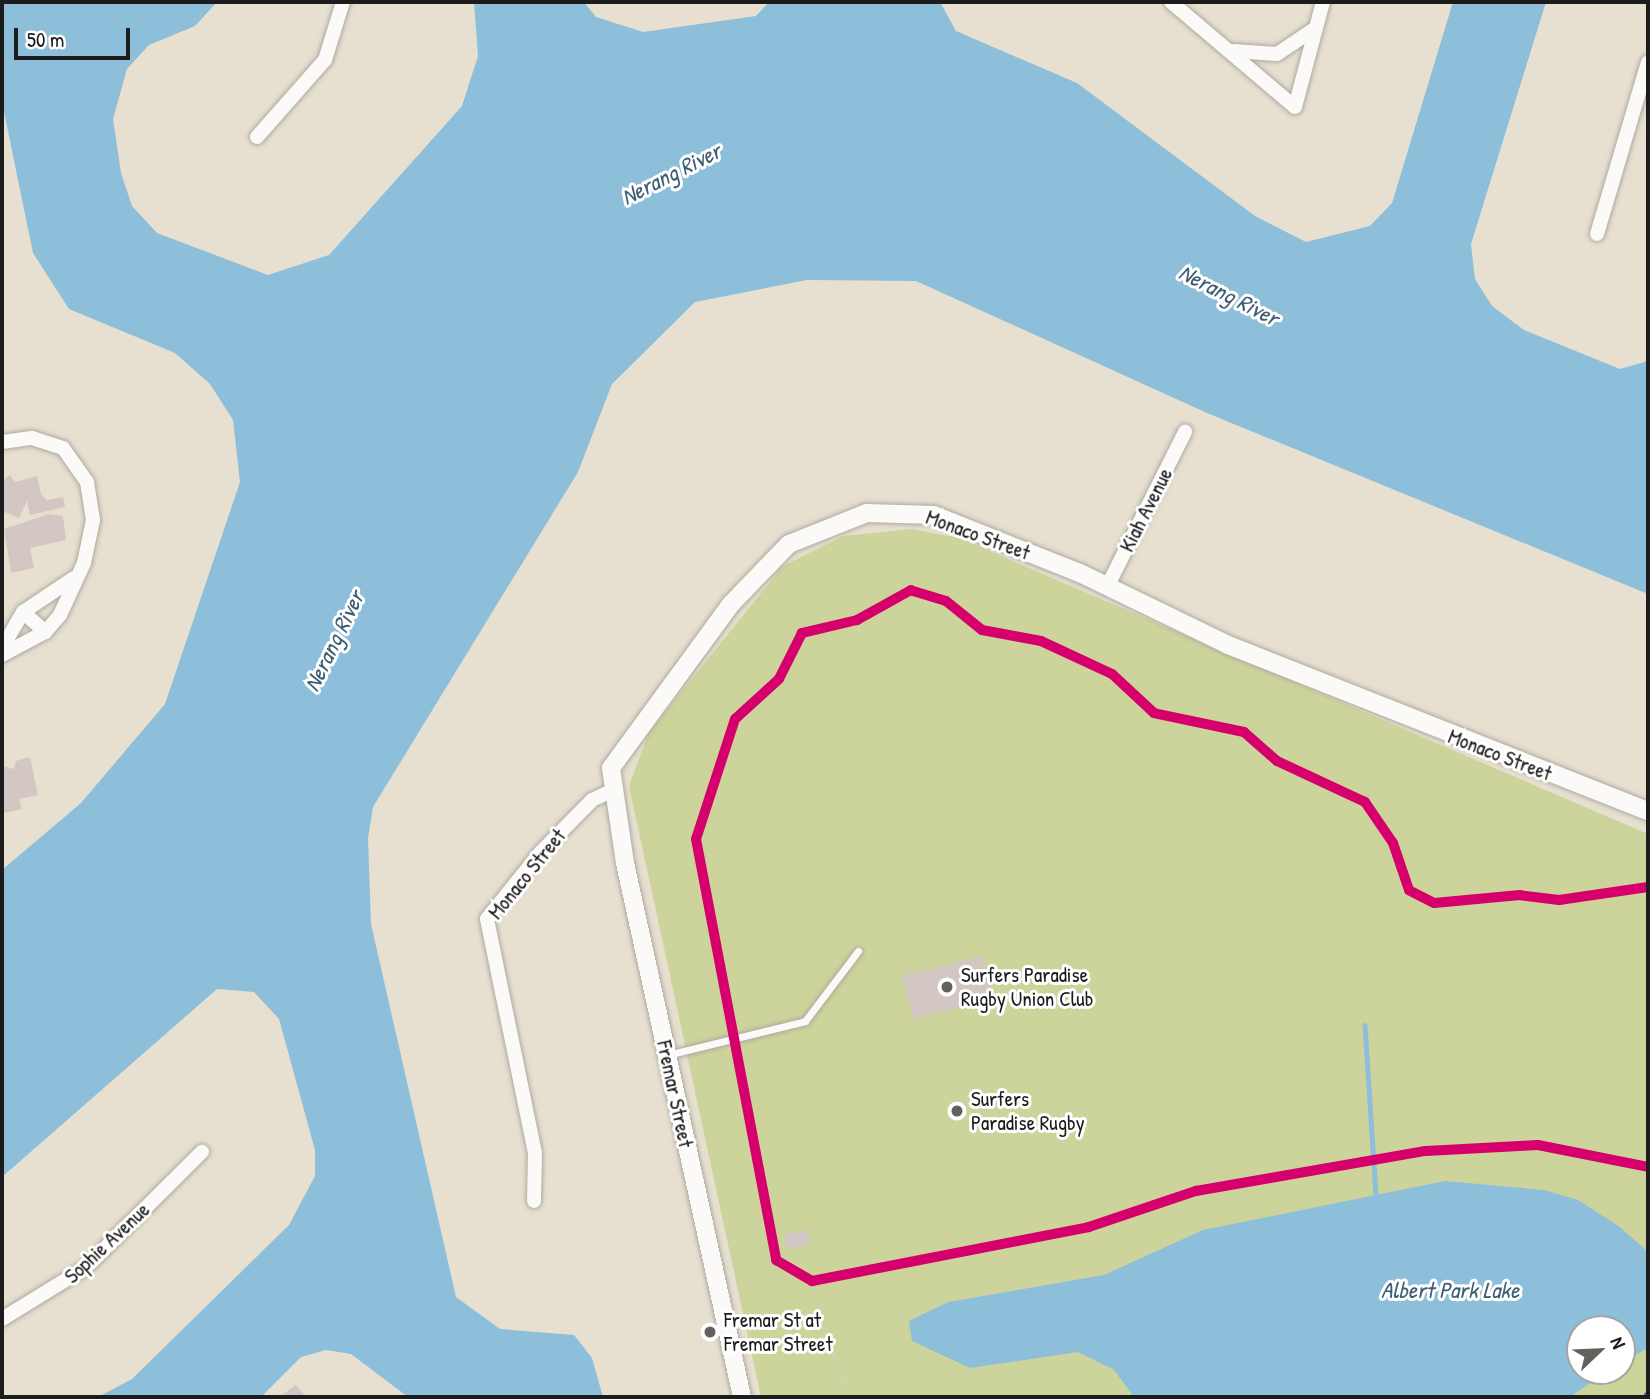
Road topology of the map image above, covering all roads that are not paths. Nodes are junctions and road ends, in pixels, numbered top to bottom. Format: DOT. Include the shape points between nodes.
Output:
graph roads {
  1 [pos="343,2"];
  2 [pos="1171,2"];
  3 [pos="1323,2"];
  4 [pos="1317,22"];
  5 [pos="1230,49"];
  6 [pos="1648,64"];
  7 [pos="257,137"];
  8 [pos="1597,234"];
  9 [pos="1185,432"];
  10 [pos="5,442"];
  11 [pos="74,578"];
  12 [pos="1107,587"];
  13 [pos="23,612"];
  14 [pos="45,632"];
  15 [pos="2,648"];
  16 [pos="2,655"];
  17 [pos="611,791"];
  18 [pos="1648,811"];
  19 [pos="858,951"];
  20 [pos="667,1055"];
  21 [pos="202,1152"];
  22 [pos="534,1201"];
  23 [pos="2,1319"];
  24 [pos="742,1397"];
  1 -- 7 [label="street" via="325,60"];
  2 -- 5 [label="street"];
  3 -- 4 [label="street"];
  4 -- 5 [label="street" via="1302,42 1280,53"];
  4 -- 5 [label="street" via="1295,107"];
  6 -- 8 [label="street"];
  9 -- 12 [label="street, Kiah Avenue"];
  10 -- 11 [label="street" via="46,439 63,448 87,482 90,542"];
  11 -- 13 [label="street"];
  11 -- 14 [label="street"];
  12 -- 17 [label="street, Monaco Street" via="933,516 867,513 814,530 768,559 731,604 620,751"];
  12 -- 18 [label="street, Monaco Street" via="1241,651"];
  13 -- 14 [label="street"];
  13 -- 15 [label="street"];
  14 -- 16 [label="street"];
  17 -- 20 [label="street, Fremar Street"];
  17 -- 22 [label="street, Monaco Street" via="592,800 548,845 487,919 535,1153"];
  19 -- 20 [label="lane" via="805,1021"];
  20 -- 24 [label="street, Fremar Street"];
  21 -- 23 [label="street, Sophie Avenue" via="85,1268"];
}
